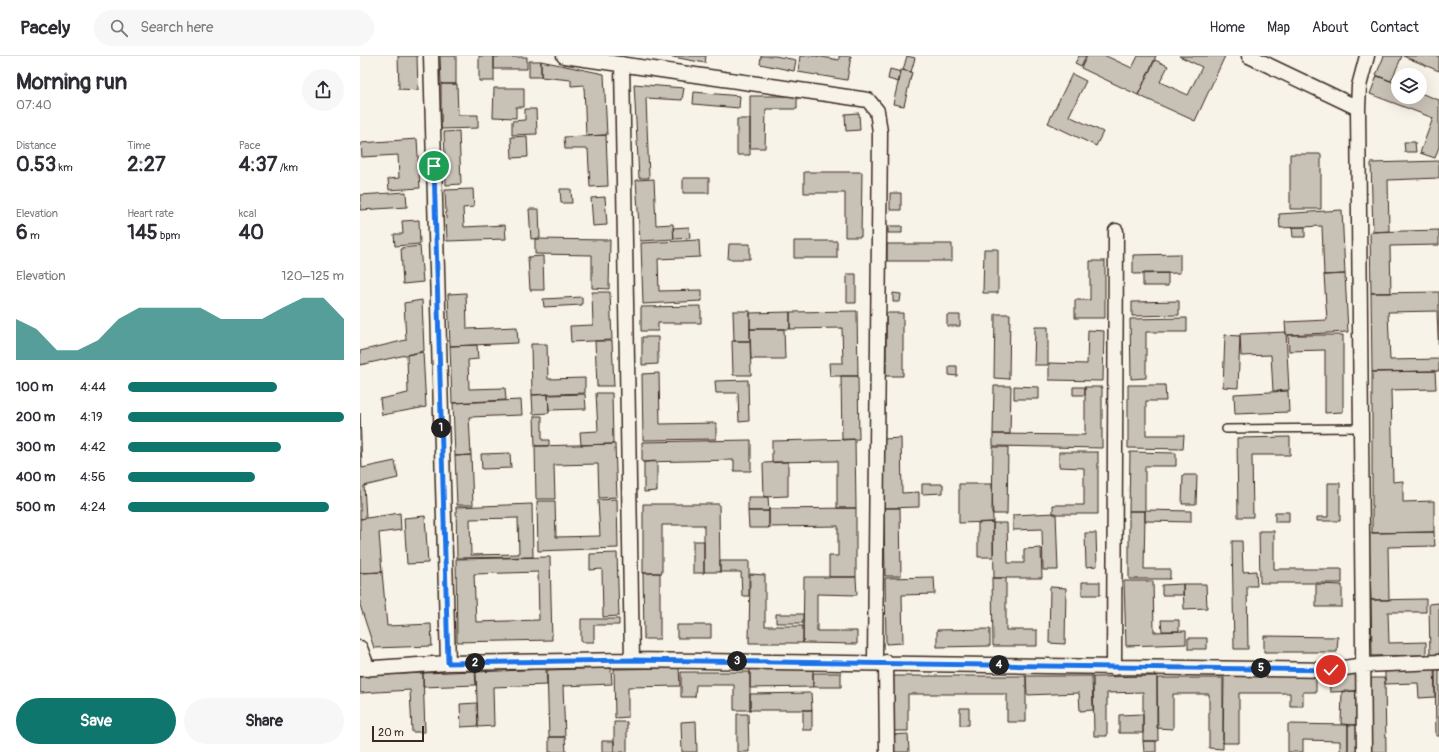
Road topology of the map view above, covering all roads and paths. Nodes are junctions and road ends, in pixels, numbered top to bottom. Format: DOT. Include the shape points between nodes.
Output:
graph roads {
  1 [pos="431,56"];
  2 [pos="564,56"];
  3 [pos="1250,56"];
  4 [pos="1367,56"];
  5 [pos="622,64"];
  6 [pos="1358,108"];
  7 [pos="1116,231"];
  8 [pos="1360,428"];
  9 [pos="1226,429"];
  10 [pos="360,648"];
  11 [pos="632,660"];
  12 [pos="881,662"];
  13 [pos="1439,662"];
  14 [pos="448,663"];
  15 [pos="1364,664"];
  16 [pos="1114,668"];
  17 [pos="364,669"];
  18 [pos="888,752"];
  19 [pos="1364,752"];
  1 -- 14 [label="street"];
  2 -- 5 [label="street"];
  3 -- 6 [label="street"];
  4 -- 6 [label="street" via="1359,86"];
  5 -- 11 [label="street"];
  5 -- 12 [label="street" via="868,100 877,111 880,132"];
  6 -- 8 [label="street"];
  7 -- 16 [label="street"];
  8 -- 9 [label="lane"];
  8 -- 15 [label="street"];
  10 -- 17 [label="street"];
  11 -- 12 [label="street"];
  11 -- 14 [label="street"];
  12 -- 16 [label="street"];
  12 -- 18 [label="street"];
  13 -- 15 [label="street"];
  14 -- 17 [label="street"];
  15 -- 16 [label="street" via="1331,670 1170,666"];
  15 -- 19 [label="street"];
}
